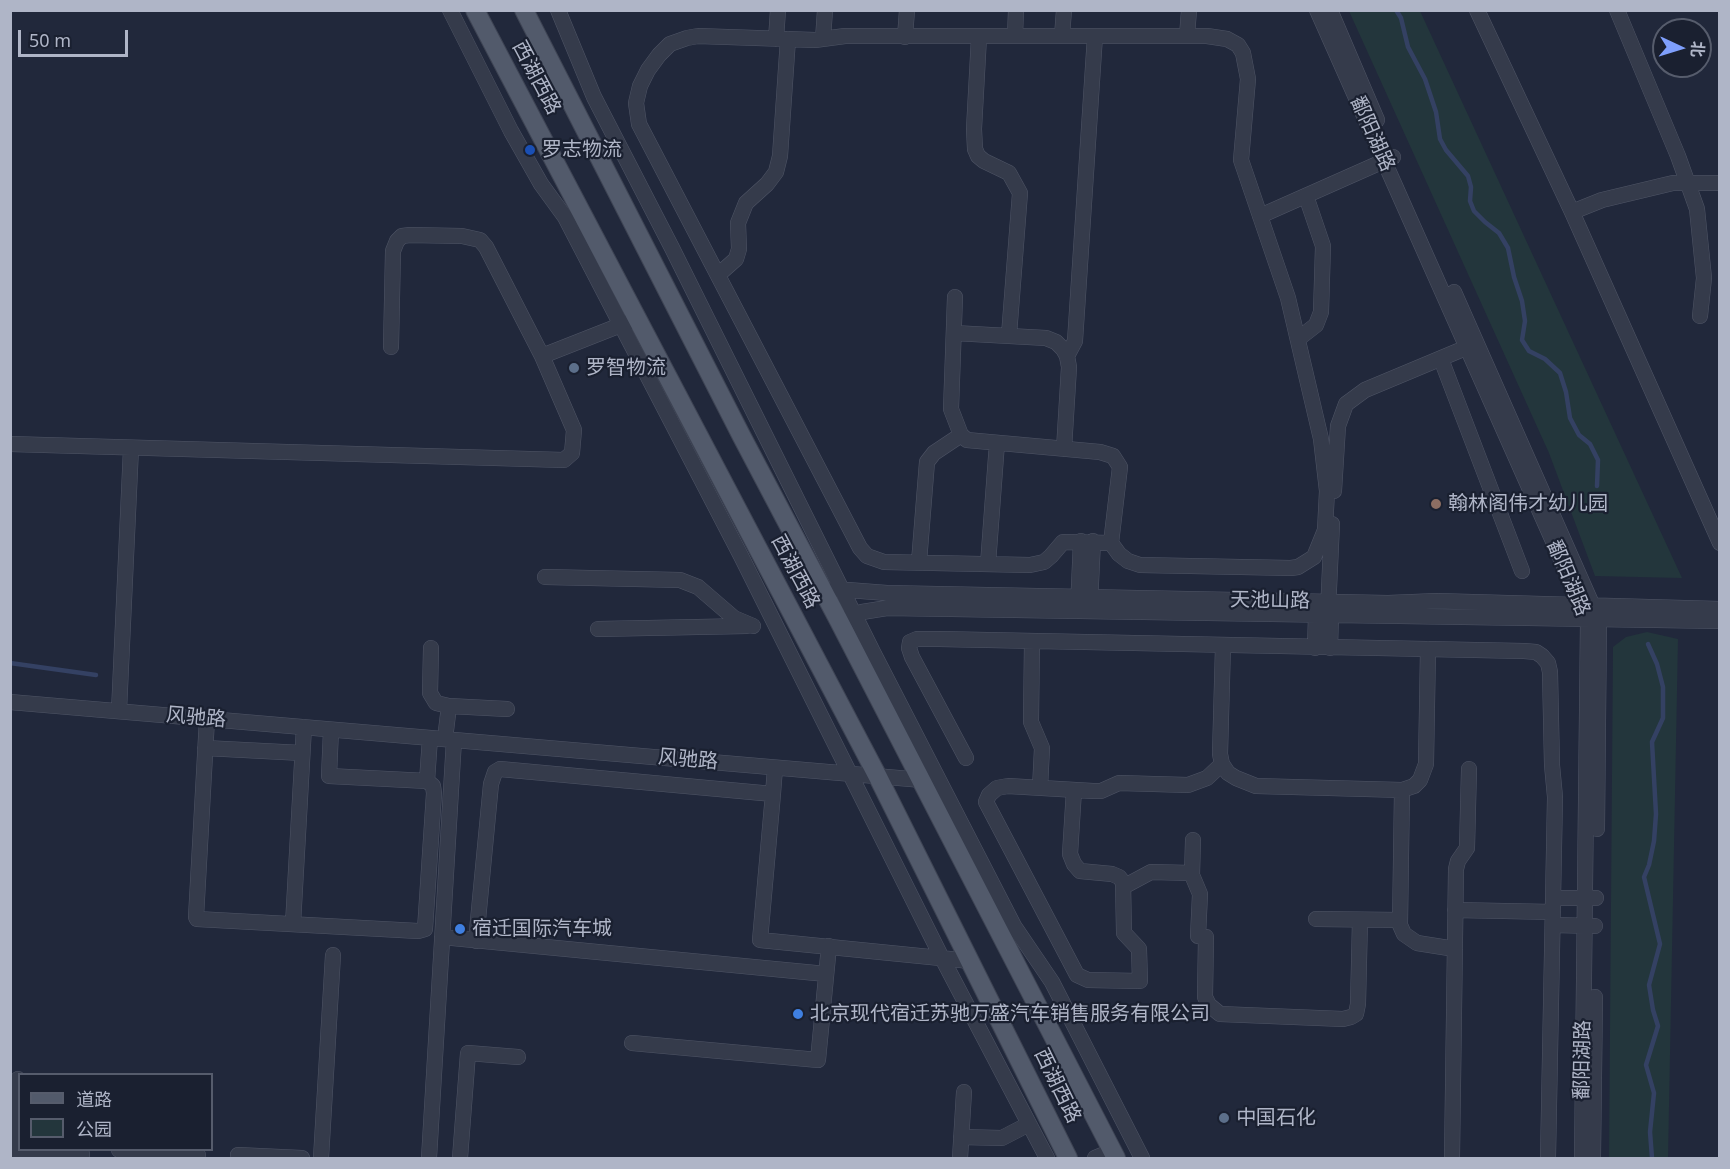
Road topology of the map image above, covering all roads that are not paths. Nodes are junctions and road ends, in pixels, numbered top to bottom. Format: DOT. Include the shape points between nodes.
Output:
graph roads {
  1 [pos="450,10"];
  2 [pos="475,10"];
  3 [pos="524,10"];
  4 [pos="558,10"];
  5 [pos="778,10"];
  6 [pos="825,10"];
  7 [pos="907,10"];
  8 [pos="1016,10"];
  9 [pos="1064,10"];
  10 [pos="1189,10"];
  11 [pos="1317,10"];
  12 [pos="1330,10"];
  13 [pos="1477,10"];
  14 [pos="1617,10"];
  15 [pos="1015,36"];
  16 [pos="1062,36"];
  17 [pos="1095,36"];
  18 [pos="1187,36"];
  19 [pos="905,37"];
  20 [pos="979,37"];
  21 [pos="782,39"];
  22 [pos="823,39"];
  23 [pos="1389,159"];
  24 [pos="1687,183"];
  25 [pos="1719,183"];
  26 [pos="1306,196"];
  27 [pos="1572,212"];
  28 [pos="1260,216"];
  29 [pos="718,274"];
  30 [pos="955,297"];
  31 [pos="1700,316"];
  32 [pos="629,322"];
  33 [pos="954,333"];
  34 [pos="1009,335"];
  35 [pos="1298,339"];
  36 [pos="1472,345"];
  37 [pos="391,347"];
  38 [pos="542,356"];
  39 [pos="1067,356"];
  40 [pos="1441,358"];
  41 [pos="961,435"];
  42 [pos="997,442"];
  43 [pos="10,444"];
  44 [pos="131,448"];
  45 [pos="1064,448"];
  46 [pos="1087,541"];
  47 [pos="1111,543"];
  48 [pos="1719,543"];
  49 [pos="919,562"];
  50 [pos="988,564"];
  51 [pos="1522,571"];
  52 [pos="545,577"];
  53 [pos="822,587"];
  54 [pos="842,590"];
  55 [pos="1084,604"];
  56 [pos="1719,609"];
  57 [pos="1326,612"];
  58 [pos="1591,613"];
  59 [pos="847,618"];
  60 [pos="795,619"];
  61 [pos="1719,621"];
  62 [pos="774,623"];
  63 [pos="753,626"];
  64 [pos="598,628"];
  65 [pos="1032,641"];
  66 [pos="1223,646"];
  67 [pos="431,648"];
  68 [pos="1322,648"];
  69 [pos="1428,650"];
  70 [pos="10,702"];
  71 [pos="449,706"];
  72 [pos="507,709"];
  73 [pos="119,711"];
  74 [pos="207,719"];
  75 [pos="304,727"];
  76 [pos="331,730"];
  77 [pos="443,739"];
  78 [pos="206,748"];
  79 [pos="302,753"];
  80 [pos="628,755"];
  81 [pos="966,758"];
  82 [pos="1222,764"];
  83 [pos="775,768"];
  84 [pos="1469,769"];
  85 [pos="850,774"];
  86 [pos="878,777"];
  87 [pos="626,780"];
  88 [pos="922,780"];
  89 [pos="428,781"];
  90 [pos="1040,788"];
  91 [pos="1074,790"];
  92 [pos="1402,790"];
  93 [pos="772,794"];
  94 [pos="1193,840"];
  95 [pos="1192,873"];
  96 [pos="1123,887"];
  97 [pos="1591,898"];
  98 [pos="1455,910"];
  99 [pos="1553,912"];
  100 [pos="1316,919"];
  101 [pos="1360,920"];
  102 [pos="1400,920"];
  103 [pos="293,924"];
  104 [pos="1591,926"];
  105 [pos="442,938"];
  106 [pos="476,941"];
  107 [pos="829,946"];
  108 [pos="1455,949"];
  109 [pos="333,955"];
  110 [pos="942,958"];
  111 [pos="970,961"];
  112 [pos="826,974"];
  113 [pos="632,1043"];
  114 [pos="518,1056"];
  115 [pos="18,1079"];
  116 [pos="964,1092"];
  117 [pos="1029,1124"];
  118 [pos="961,1137"];
  119 [pos="151,1151"];
  120 [pos="12,1152"];
  121 [pos="198,1154"];
  122 [pos="238,1155"];
  123 [pos="1114,1155"];
  124 [pos="82,1158"];
  125 [pos="302,1158"];
  126 [pos="321,1158"];
  127 [pos="429,1158"];
  128 [pos="460,1158"];
  129 [pos="960,1158"];
  130 [pos="1047,1158"];
  131 [pos="1068,1158"];
  132 [pos="1095,1158"];
  133 [pos="1143,1158"];
  134 [pos="1452,1158"];
  135 [pos="1548,1158"];
  136 [pos="1582,1158"];
  137 [pos="1593,1158"];
  1 -- 32 [label="street" via="541,184 566,217"];
  2 -- 32 [label="main road, 西湖西路"];
  3 -- 53 [label="main road, 西湖西路"];
  4 -- 54 [label="street" via="594,97"];
  5 -- 21 [label="street"];
  6 -- 22 [label="street"];
  7 -- 19 [label="street"];
  8 -- 15 [label="street"];
  9 -- 16 [label="street"];
  10 -- 18 [label="street"];
  11 -- 23 [label="street, 鄱阳湖路"];
  12 -- 23 [label="street, 鄱阳湖路"];
  13 -- 27 [label="street"];
  14 -- 24 [label="street"];
  15 -- 16 [label="street"];
  15 -- 20 [label="street"];
  16 -- 17 [label="street"];
  17 -- 18 [label="street"];
  17 -- 39 [label="street" via="1075,341"];
  18 -- 28 [label="street" via="1227,39 1243,53 1248,79 1241,160"];
  19 -- 20 [label="street"];
  19 -- 22 [label="street"];
  20 -- 34 [label="street" via="975,149 984,161 1009,173 1020,193"];
  21 -- 22 [label="street"];
  21 -- 29 [label="street" via="780,156 776,172 746,203 738,223 736,258"];
  21 -- 29 [label="street" via="687,38 670,44 658,55 640,86 636,103 639,124"];
  23 -- 26 [label="street"];
  23 -- 36 [label="street, 鄱阳湖路"];
  24 -- 25 [label="street"];
  24 -- 27 [label="street" via="1612,198"];
  24 -- 31 [label="street" via="1697,209 1702,257"];
  26 -- 28 [label="street"];
  26 -- 35 [label="street" via="1323,246 1321,312 1316,325"];
  27 -- 48 [label="street"];
  28 -- 35 [label="street"];
  29 -- 49 [label="street" via="860,548 874,560"];
  30 -- 33 [label="street"];
  32 -- 38 [label="street"];
  32 -- 60 [label="main road, 西湖西路"];
  32 -- 62 [label="street"];
  33 -- 34 [label="street"];
  33 -- 41 [label="street" via="951,410"];
  34 -- 39 [label="street" via="1046,338 1056,342"];
  35 -- 47 [label="street" via="1322,439 1327,491 1325,530 1314,557 1291,568 1140,566 1119,554"];
  36 -- 40 [label="street"];
  36 -- 58 [label="street, 鄱阳湖路"];
  37 -- 38 [label="street" via="393,251 397,241 410,235 462,236 480,240 486,247"];
  38 -- 44 [label="street" via="574,430 572,453 564,460"];
  39 -- 45 [label="street"];
  40 -- 51 [label="street"];
  40 -- 57 [label="street" via="1365,390 1346,404 1338,426"];
  41 -- 42 [label="street" via="967,440"];
  41 -- 49 [label="street" via="927,462"];
  42 -- 45 [label="street"];
  42 -- 50 [label="street"];
  43 -- 44 [label="street"];
  44 -- 73 [label="street"];
  45 -- 47 [label="street" via="1108,453 1118,462"];
  46 -- 47 [label="street"];
  46 -- 50 [label="street" via="1063,542 1052,556 1037,565"];
  46 -- 55 [label="street"];
  49 -- 50 [label="street"];
  52 -- 63 [label="street" via="680,580 698,587 734,618"];
  53 -- 54 [label="street, 天池山路"];
  53 -- 59 [label="main road, 西湖西路"];
  54 -- 55 [label="street, 天池山路"];
  54 -- 59 [label="street"];
  55 -- 57 [label="street, 天池山路"];
  55 -- 59 [label="street, 天池山路" via="887,608"];
  56 -- 58 [label="street, 天池山路"];
  57 -- 58 [label="street, 天池山路"];
  57 -- 68 [label="street"];
  58 -- 61 [label="street, 天池山路"];
  58 -- 97 [label="street, 鄱阳湖路"];
  59 -- 88 [label="main road, 西湖西路"];
  59 -- 133 [label="street" via="1014,926 1052,982"];
  60 -- 62 [label="street"];
  60 -- 86 [label="main road, 西湖西路"];
  62 -- 63 [label="street"];
  62 -- 85 [label="street"];
  63 -- 64 [label="street"];
  65 -- 66 [label="street"];
  65 -- 81 [label="street" via="910,642 912,657"];
  65 -- 90 [label="street" via="1031,722 1042,748"];
  66 -- 68 [label="street"];
  66 -- 82 [label="street"];
  67 -- 71 [label="street" via="430,693 440,705"];
  68 -- 69 [label="street"];
  69 -- 92 [label="street" via="1426,764 1420,780"];
  69 -- 99 [label="street" via="1536,652 1548,663 1555,797"];
  70 -- 73 [label="street, 风驰路"];
  71 -- 72 [label="street"];
  71 -- 77 [label="street"];
  73 -- 74 [label="street, 风驰路"];
  74 -- 75 [label="street, 风驰路"];
  74 -- 78 [label="street"];
  75 -- 76 [label="street, 风驰路"];
  75 -- 79 [label="street"];
  76 -- 77 [label="street, 风驰路"];
  76 -- 89 [label="street" via="329,776"];
  77 -- 80 [label="street, 风驰路"];
  77 -- 89 [label="street"];
  77 -- 105 [label="street"];
  78 -- 79 [label="street"];
  78 -- 103 [label="street" via="196,917"];
  79 -- 103 [label="street"];
  80 -- 83 [label="street, 风驰路"];
  80 -- 87 [label="street"];
  82 -- 91 [label="street" via="1208,778 1188,785 1119,783 1101,791"];
  82 -- 92 [label="street" via="1228,773 1256,786"];
  83 -- 85 [label="street, 风驰路"];
  83 -- 93 [label="street"];
  84 -- 98 [label="street" via="1467,849 1456,869"];
  85 -- 86 [label="street, 风驰路"];
  85 -- 110 [label="street"];
  86 -- 88 [label="street, 风驰路"];
  86 -- 111 [label="main road, 西湖西路"];
  87 -- 93 [label="street"];
  87 -- 106 [label="street" via="507,768 495,772"];
  88 -- 123 [label="main road, 西湖西路"];
  89 -- 103 [label="street" via="434,793 425,929 418,932"];
  90 -- 91 [label="street"];
  90 -- 96 [label="street" via="997,788 986,802 1077,975 1088,980 1140,981 1139,949 1124,933"];
  91 -- 96 [label="street" via="1070,854 1074,864 1080,871 1113,874 1123,882"];
  92 -- 102 [label="street"];
  93 -- 107 [label="street" via="760,940"];
  94 -- 95 [label="street"];
  95 -- 96 [label="street" via="1151,872"];
  95 -- 101 [label="street" via="1200,894 1198,936 1206,937 1205,997 1220,1014 1343,1019 1356,1014"];
  97 -- 99 [label="street"];
  97 -- 104 [label="street, 鄱阳湖路"];
  98 -- 99 [label="street"];
  98 -- 108 [label="street"];
  99 -- 104 [label="street"];
  99 -- 135 [label="street"];
  100 -- 101 [label="street"];
  101 -- 102 [label="street"];
  102 -- 108 [label="street" via="1404,934 1417,943"];
  104 -- 136 [label="street, 鄱阳湖路"];
  104 -- 137 [label="street, 鄱阳湖路"];
  105 -- 106 [label="street"];
  105 -- 127 [label="street"];
  106 -- 112 [label="street"];
  107 -- 110 [label="street"];
  107 -- 112 [label="street"];
  108 -- 134 [label="street"];
  109 -- 126 [label="street"];
  110 -- 111 [label="street"];
  110 -- 117 [label="street"];
  111 -- 131 [label="main road, 西湖西路"];
  112 -- 113 [label="street" via="818,1060"];
  114 -- 128 [label="street" via="468,1053"];
  115 -- 120 [label="street"];
  116 -- 118 [label="street"];
  117 -- 118 [label="street" via="1002,1138"];
  117 -- 130 [label="street"];
  118 -- 129 [label="street"];
  119 -- 121 [label="street"];
  120 -- 124 [label="street" via="82,1154"];
  122 -- 125 [label="street"];
  123 -- 132 [label="street"];
}
